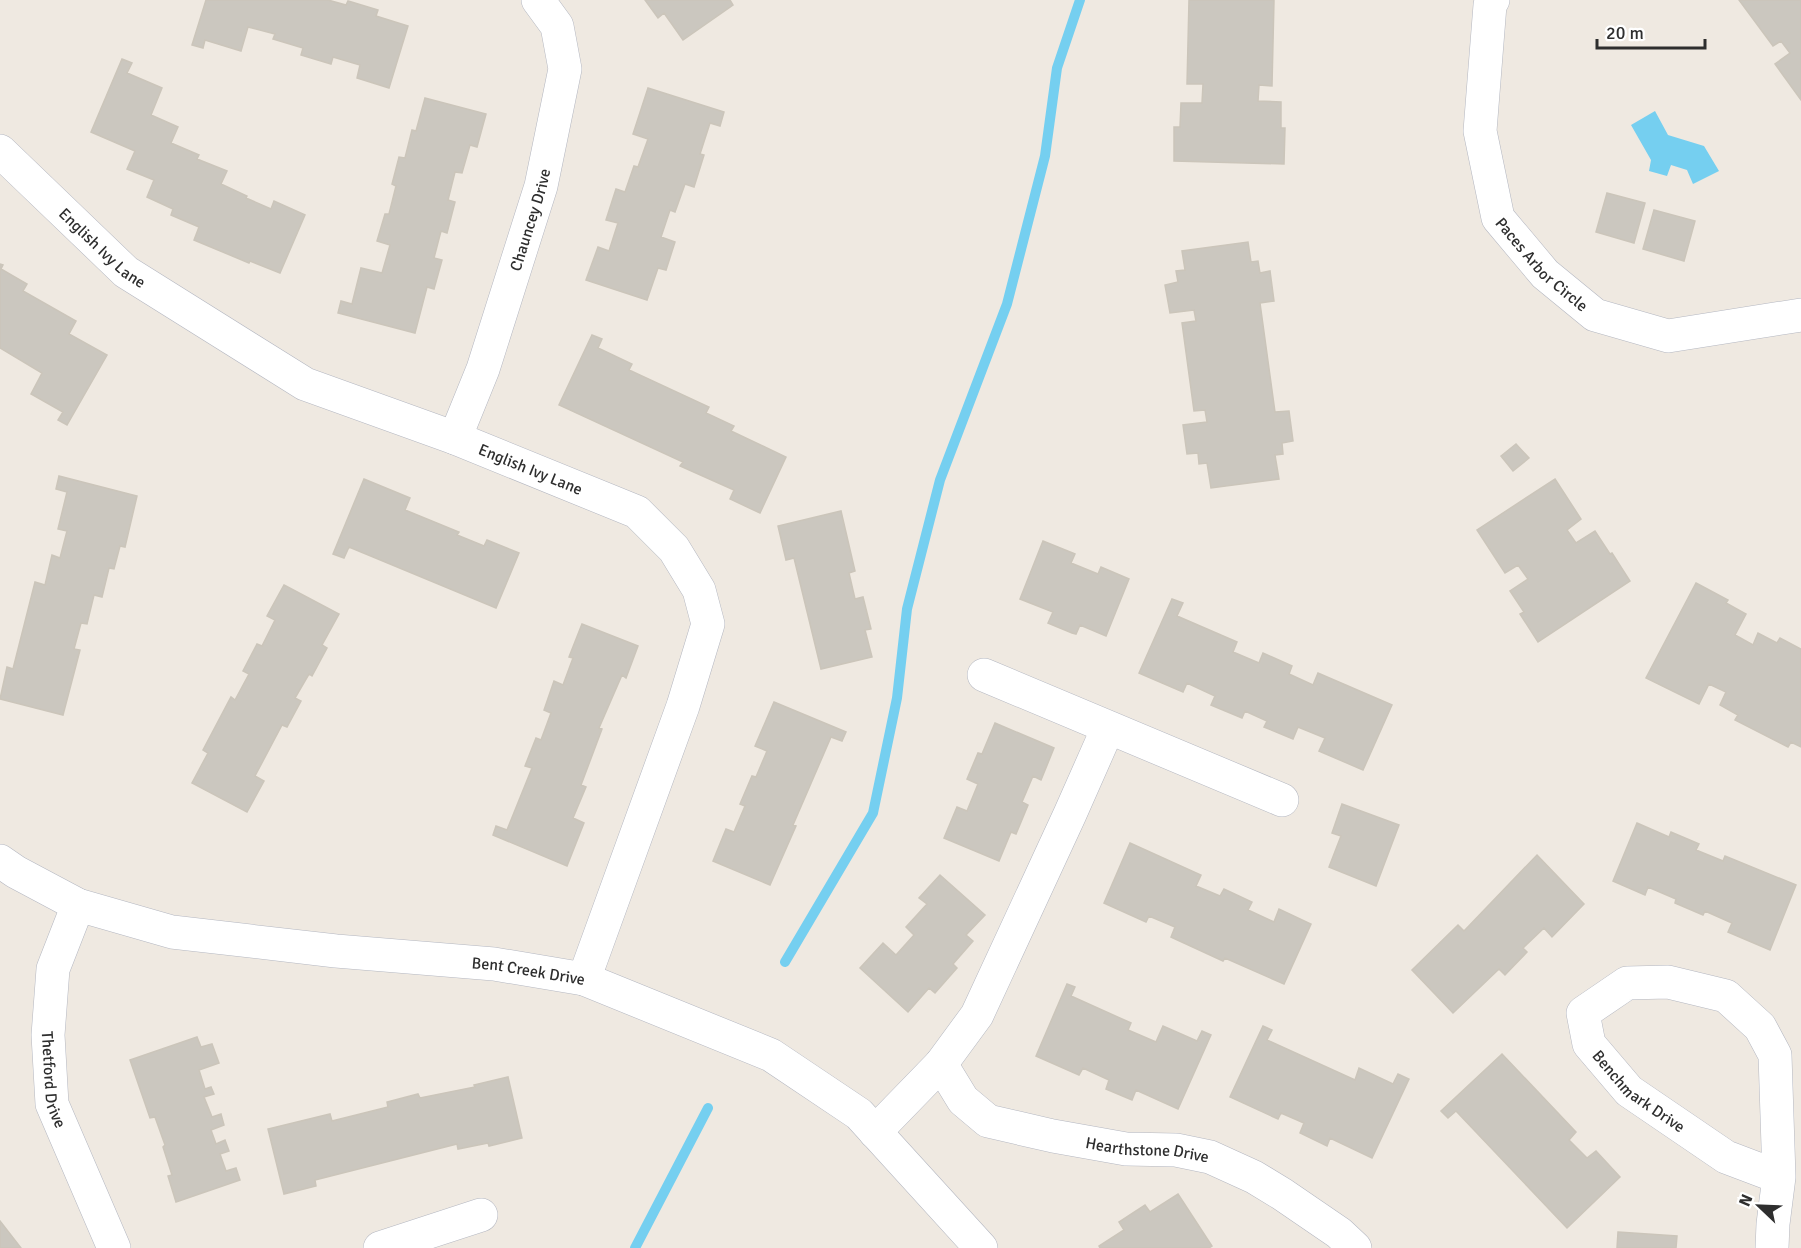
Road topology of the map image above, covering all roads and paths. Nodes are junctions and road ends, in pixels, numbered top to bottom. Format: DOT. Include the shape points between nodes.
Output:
graph roads {
  1 [pos="538,0"];
  2 [pos="1493,0"];
  3 [pos="0,151"];
  4 [pos="1801,315"];
  5 [pos="455,438"];
  6 [pos="984,675"];
  7 [pos="1108,728"];
  8 [pos="1282,800"];
  9 [pos="0,861"];
  10 [pos="78,905"];
  11 [pos="584,978"];
  12 [pos="941,1064"];
  13 [pos="875,1132"];
  14 [pos="1779,1177"];
  15 [pos="481,1215"];
  16 [pos="114,1248"];
  17 [pos="380,1248"];
  18 [pos="981,1248"];
  19 [pos="1355,1248"];
  20 [pos="1772,1248"];
  1 -- 5 [label="street, Chauncey Drive" via="557,26 565,69 541,186 483,369"];
  2 -- 4 [label="street, Paces Arbor Circle" via="1480,131 1498,218 1545,274 1595,315 1668,336"];
  3 -- 5 [label="street, English Ivy Lane" via="126,272 305,384"];
  5 -- 11 [label="street, English Ivy Lane" via="637,512 674,549 699,590 708,624 683,706"];
  6 -- 7 [label="street"];
  7 -- 8 [label="street"];
  7 -- 12 [label="street" via="977,1015"];
  9 -- 10 [label="street, Bent Creek Drive"];
  10 -- 11 [label="street, Bent Creek Drive" via="172,932 494,964"];
  10 -- 16 [label="street, Thetford Drive" via="53,969 48,1035 52,1104"];
  11 -- 13 [label="street, Bent Creek Drive" via="771,1055 859,1114"];
  12 -- 13 [label="street"];
  12 -- 19 [label="street, Hearthstone Drive" via="963,1100 988,1121 1126,1149 1176,1150 1210,1157 1282,1194"];
  13 -- 18 [label="street, Bent Creek Drive"];
  14 -- 14 [label="street, Benchmark Drive" via="1726,1157 1629,1091 1589,1044 1583,1013 1627,983 1668,982 1726,996 1760,1027 1775,1055"];
  14 -- 20 [label="street, Benchmark Drive"];
  15 -- 17 [label="street"];
}
